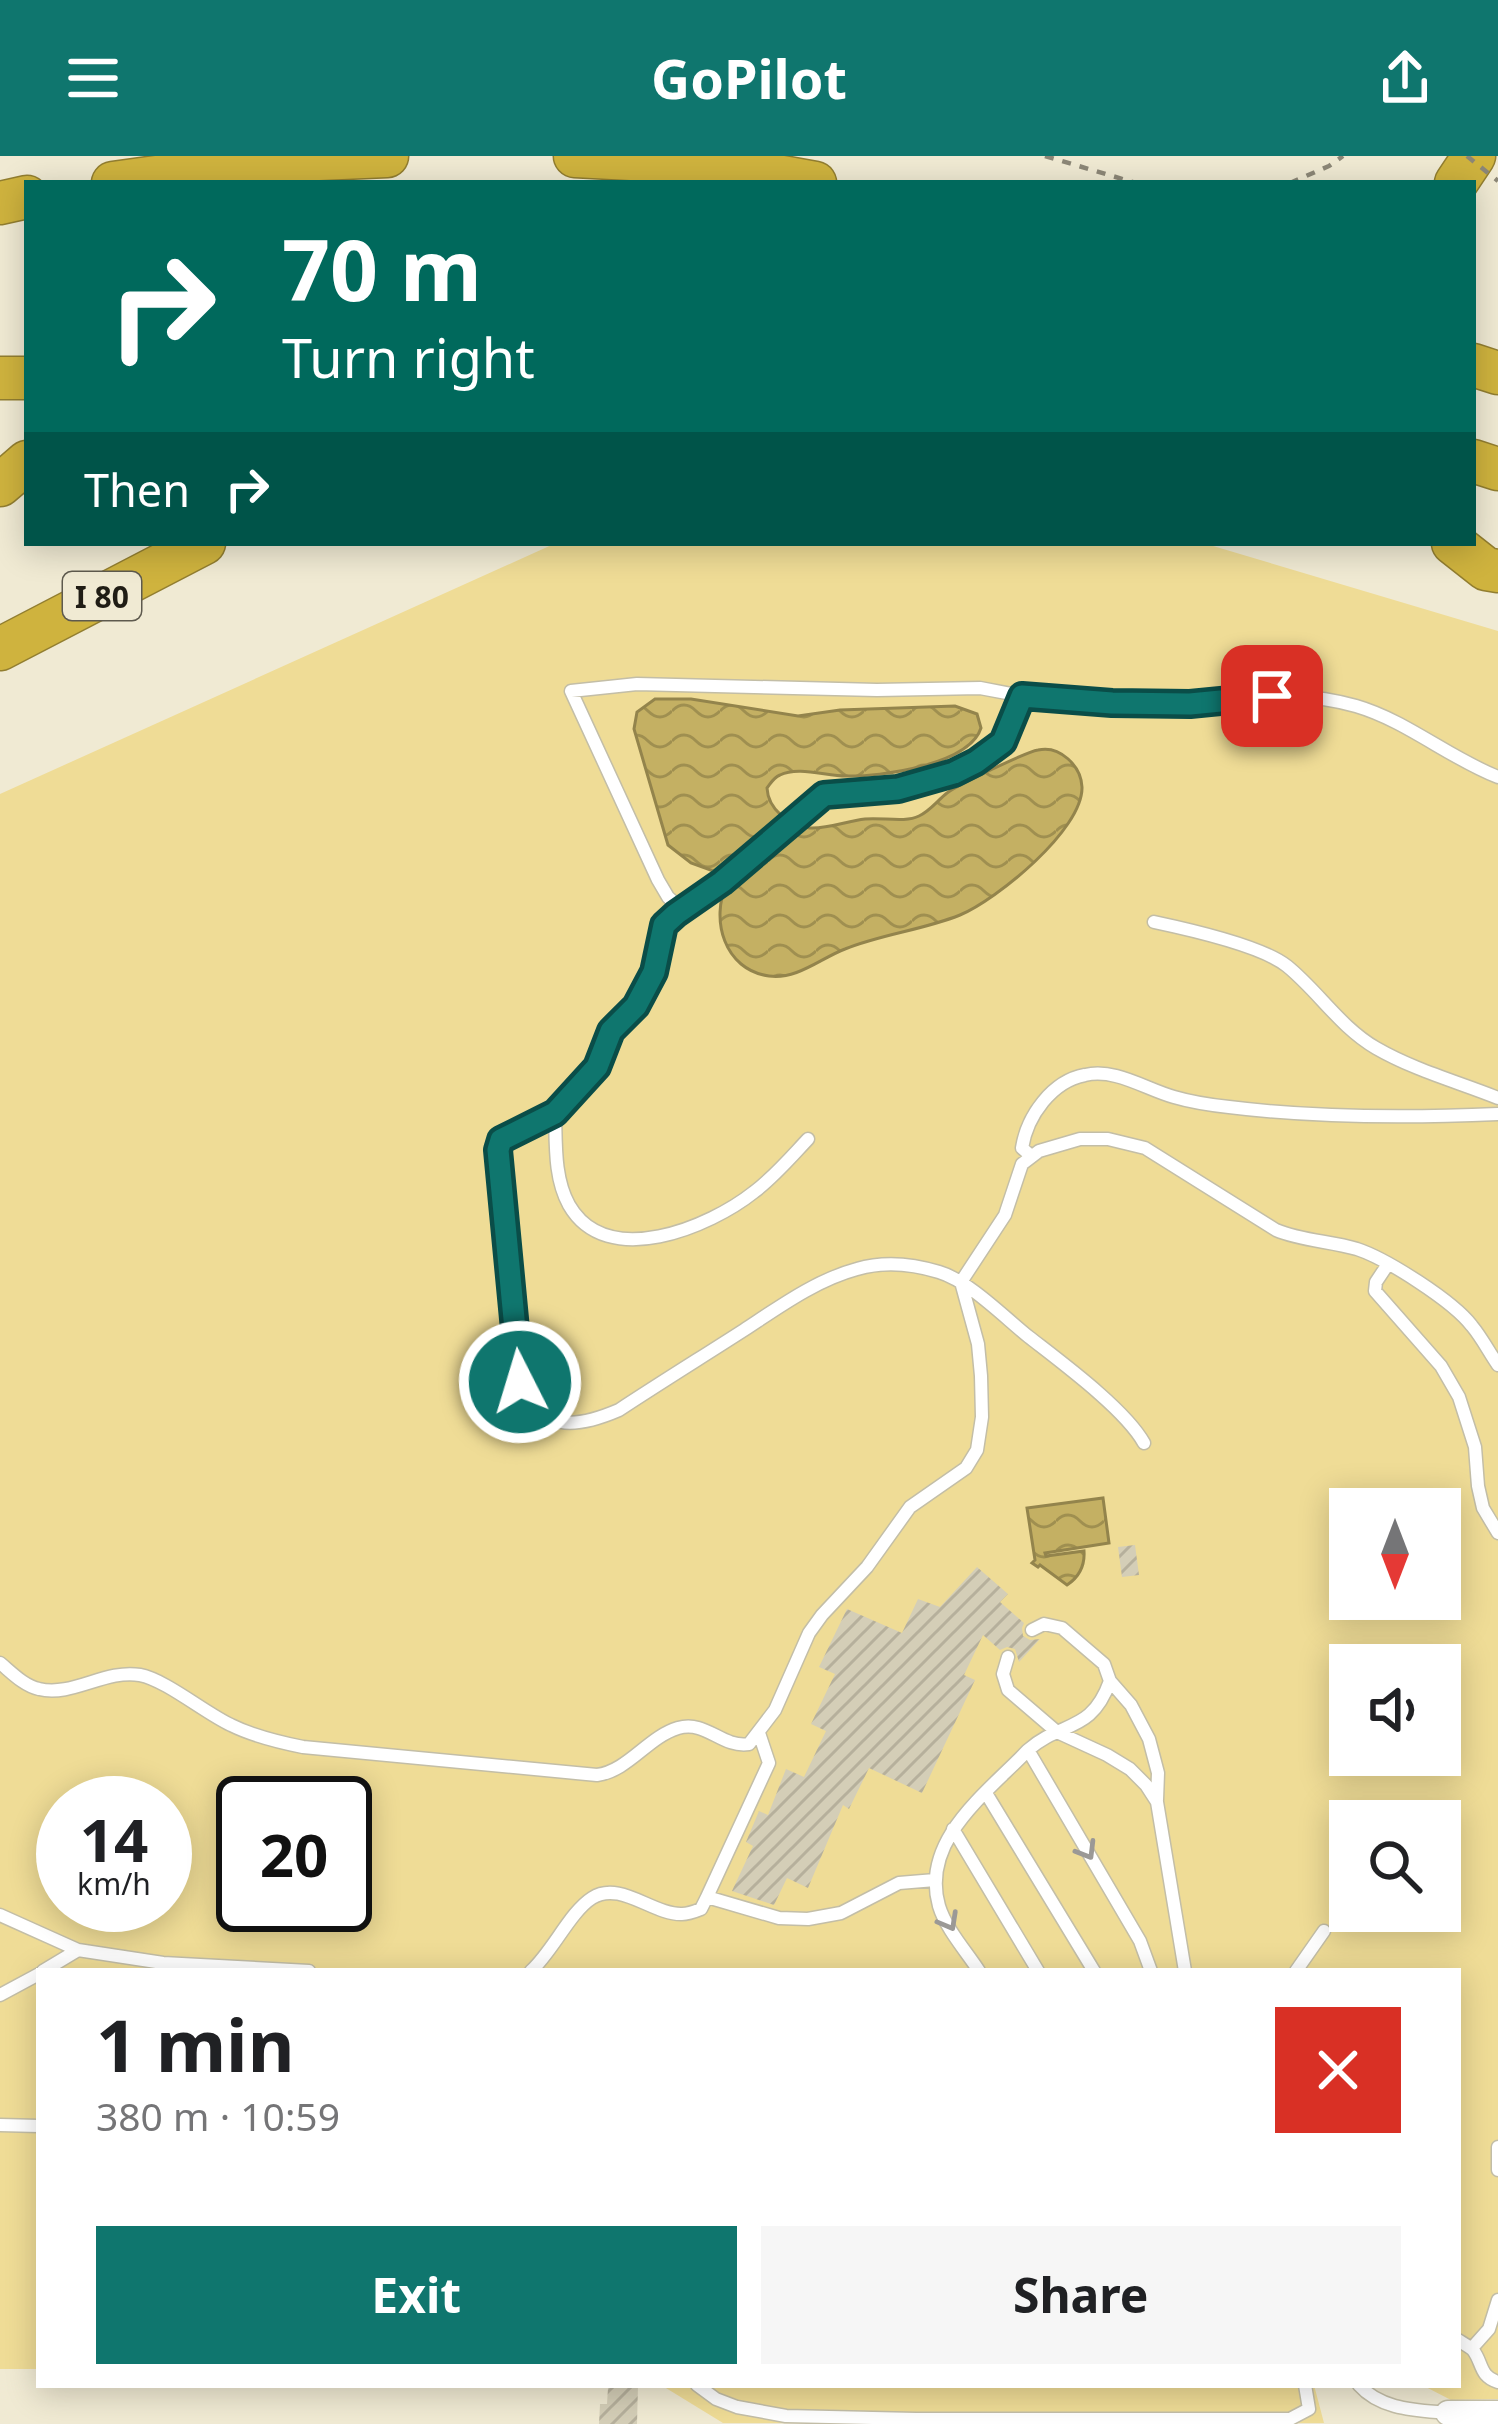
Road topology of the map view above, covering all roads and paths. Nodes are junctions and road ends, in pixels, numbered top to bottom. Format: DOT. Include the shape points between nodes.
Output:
graph roads {
  1 [pos="388,156"];
  2 [pos="575,156"];
  3 [pos="1045,156"];
  4 [pos="1343,156"];
  5 [pos="1471,156"];
  6 [pos="135,180"];
  7 [pos="797,180"];
  8 [pos="1126,180"];
  9 [pos="1297,180"];
  10 [pos="1498,181"];
  11 [pos="24,464"];
  12 [pos="0,484"];
  13 [pos="198,546"];
  14 [pos="1457,546"];
  15 [pos="1498,572"];
  16 [pos="0,649"];
  17 [pos="1022,696"];
  18 [pos="1498,777"];
  19 [pos="682,910"];
  20 [pos="1154,922"];
  21 [pos="1498,1098"];
  22 [pos="555,1113"];
  23 [pos="1498,1114"];
  24 [pos="808,1139"];
  25 [pos="1030,1155"];
  26 [pos="1388,1264"];
  27 [pos="961,1282"];
  28 [pos="1498,1365"];
  29 [pos="1144,1443"];
  30 [pos="1498,1533"];
  31 [pos="1032,1630"];
  32 [pos="1008,1657"];
  33 [pos="0,1663"];
  34 [pos="1110,1681"];
  35 [pos="1057,1732"];
  36 [pos="759,1733"];
  37 [pos="1028,1750"];
  38 [pos="986,1793"];
  39 [pos="1157,1802"];
  40 [pos="953,1828"];
  41 [pos="935,1880"];
  42 [pos="707,1898"];
  43 [pos="0,1915"];
  44 [pos="1324,1930"];
  45 [pos="79,1950"];
  46 [pos="48,1968"];
  47 [pos="254,1968"];
  48 [pos="534,1968"];
  49 [pos="977,1968"];
  50 [pos="1036,1968"];
  51 [pos="1092,1968"];
  52 [pos="1150,1968"];
  53 [pos="1185,1968"];
  54 [pos="1298,1968"];
  55 [pos="36,1975"];
  56 [pos="0,1995"];
  57 [pos="0,2125"];
  58 [pos="36,2126"];
  59 [pos="1498,2147"];
  60 [pos="1498,2170"];
  61 [pos="1498,2300"];
  62 [pos="1461,2342"];
  63 [pos="1472,2348"];
  64 [pos="1498,2382"];
  65 [pos="702,2388"];
  66 [pos="1306,2388"];
  67 [pos="1362,2388"];
  68 [pos="1448,2413"];
  69 [pos="1498,2413"];
  1 -- 6 [label="highway"];
  2 -- 7 [label="highway" via="706,164"];
  3 -- 8 [label="path"];
  4 -- 9 [label="path"];
  5 -- 10 [label="path, bridge"];
  11 -- 12 [label="highway"];
  13 -- 16 [label="highway, I 80"];
  14 -- 15 [label="highway"];
  17 -- 18 [label="lane" via="1190,704 1316,698 1374,712"];
  17 -- 19 [label="lane" via="1003,742 976,762 898,789 824,795"];
  17 -- 19 [label="lane" via="980,688 638,684 571,691 658,880"];
  19 -- 22 [label="lane" via="664,925 636,1006"];
  20 -- 21 [label="lane" via="1273,957 1377,1049"];
  22 -- 24 [label="lane" via="568,1204 599,1233 625,1238 702,1224 753,1193"];
  22 -- 27 [label="lane" via="501,1140 498,1150 520,1382 528,1404 547,1419 572,1424 619,1410 792,1299 857,1269 902,1264"];
  23 -- 25 [label="lane" via="1228,1107 1088,1074 1062,1084 1037,1110 1023,1138"];
  25 -- 26 [label="lane" via="1081,1139 1140,1146 1276,1230"];
  25 -- 27 [label="lane"];
  26 -- 28 [label="lane" via="1455,1307"];
  26 -- 30 [label="lane" via="1375,1291 1459,1397 1484,1508"];
  27 -- 29 [label="lane" via="1131,1423"];
  27 -- 36 [label="lane" via="978,1344 977,1450 966,1468 910,1507 822,1615"];
  31 -- 34 [label="lane" via="1062,1628 1104,1664"];
  32 -- 35 [label="lane" via="1008,1690"];
  33 -- 36 [label="lane" via="38,1689 143,1676 233,1726 303,1747 597,1775 679,1728 703,1727 736,1746"];
  34 -- 35 [label="lane" via="1091,1715"];
  34 -- 39 [label="lane" via="1149,1739"];
  35 -- 37 [label="lane"];
  35 -- 39 [label="lane" via="1130,1769"];
  36 -- 42 [label="lane" via="769,1762"];
  37 -- 38 [label="lane"];
  37 -- 52 [label="lane, one-way"];
  38 -- 40 [label="lane"];
  38 -- 51 [label="lane"];
  39 -- 53 [label="lane"];
  40 -- 41 [label="lane"];
  40 -- 50 [label="lane"];
  41 -- 42 [label="lane" via="899,1883 841,1913 808,1919"];
  41 -- 49 [label="lane, one-way" via="943,1914"];
  42 -- 48 [label="lane" via="701,1910 684,1914 601,1894"];
  43 -- 45 [label="lane"];
  44 -- 54 [label="lane"];
  45 -- 46 [label="lane"];
  45 -- 47 [label="lane"];
  55 -- 56 [label="lane"];
  57 -- 58 [label="lane"];
  59 -- 60 [label="lane"];
  61 -- 63 [label="lane"];
  62 -- 63 [label="lane"];
  63 -- 64 [label="lane" via="1480,2370"];
  65 -- 66 [label="lane" via="772,2414 916,2419 1290,2419 1309,2409"];
  67 -- 68 [label="lane" via="1384,2403"];
  68 -- 69 [label="street"];
}
